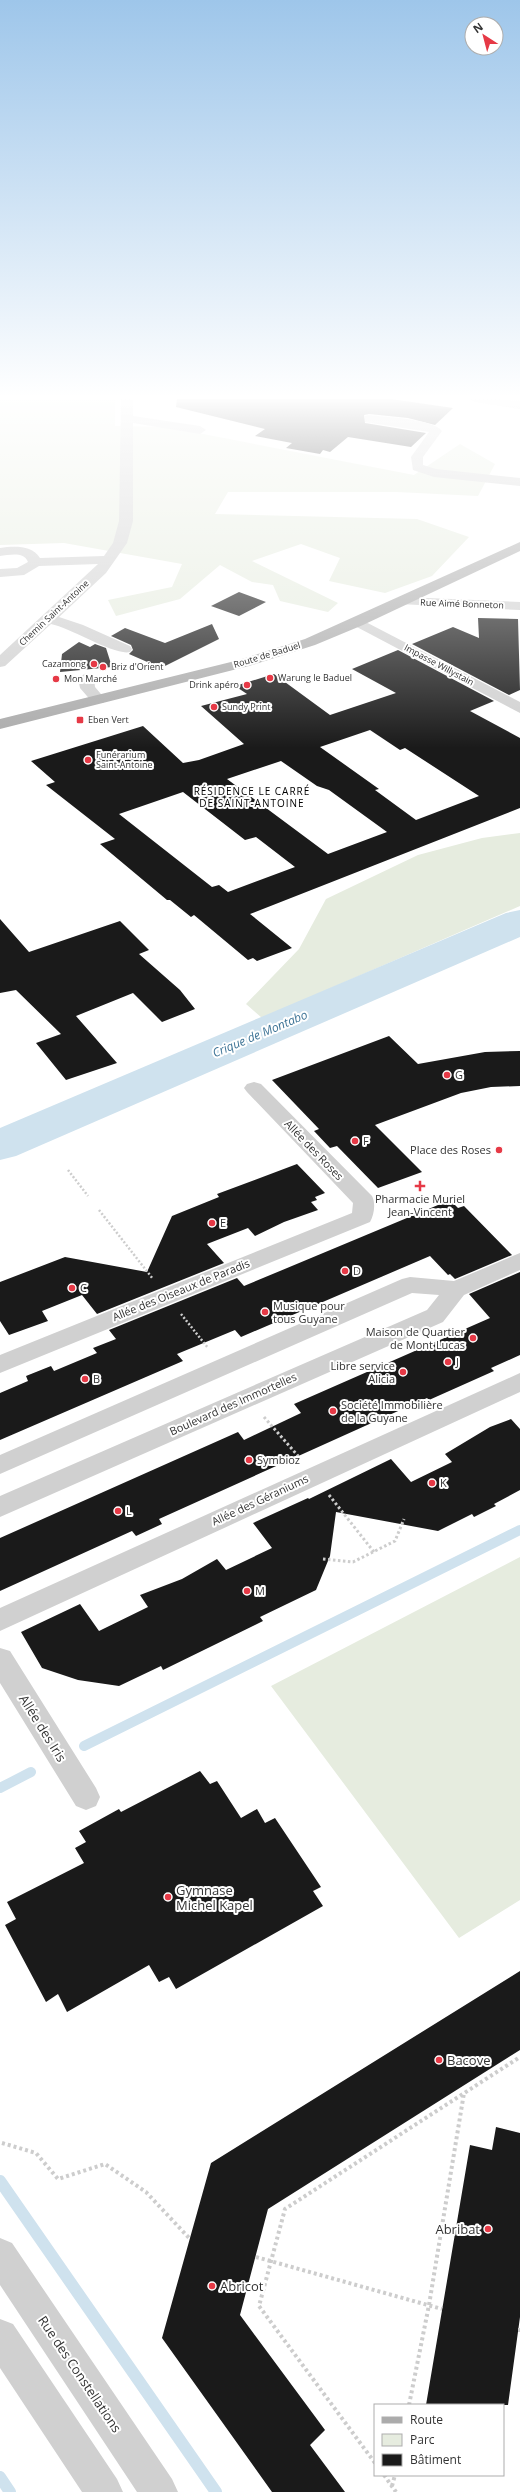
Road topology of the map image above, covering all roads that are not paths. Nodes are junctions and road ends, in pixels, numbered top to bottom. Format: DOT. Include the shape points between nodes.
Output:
graph roads {
  1 [pos="126,515"];
  2 [pos="520,546"];
  3 [pos="0,552"];
  4 [pos="110,560"];
  5 [pos="35,562"];
  6 [pos="0,573"];
  7 [pos="404,601"];
  8 [pos="520,606"];
  9 [pos="50,619"];
  10 [pos="358,622"];
  11 [pos="2,642"];
  12 [pos="20,646"];
  13 [pos="125,649"];
  14 [pos="0,663"];
  15 [pos="86,678"];
  16 [pos="98,700"];
  17 [pos="520,708"];
  18 [pos="0,724"];
  19 [pos="254,1088"];
  20 [pos="362,1217"];
  21 [pos="520,1261"];
  22 [pos="456,1289"];
  23 [pos="0,1364"];
  24 [pos="520,1382"];
  25 [pos="0,1465"];
  26 [pos="0,1507"];
  27 [pos="0,1620"];
  28 [pos="0,1659"];
  29 [pos="86,1797"];
  30 [pos="0,2255"];
  31 [pos="0,2337"];
  32 [pos="104,2492"];
  33 [pos="159,2492"];
  1 -- 4 [label="street, Chemin Saint-Antoine" via="120,543"];
  2 -- 7 [label="main road, Route de Baduel"];
  3 -- 5 [label="street" via="26,553 32,555"];
  4 -- 5 [label="street"];
  4 -- 9 [label="street, Chemin Saint-Antoine"];
  5 -- 6 [label="street" via="20,572"];
  7 -- 8 [label="street, Rue Aimé Bonneton"];
  7 -- 10 [label="main road, Route de Baduel"];
  9 -- 12 [label="street, Chemin Saint-Antoine"];
  9 -- 13 [label="street" via="68,622 99,639"];
  10 -- 16 [label="main road, Route de Baduel" via="310,642 244,663"];
  10 -- 17 [label="street, Impasse Willystain"];
  11 -- 12 [label="street"];
  12 -- 14 [label="street, Chemin Saint-Antoine"];
  15 -- 16 [label="street" via="88,688"];
  16 -- 18 [label="main road, Route de Baduel"];
  19 -- 20 [label="street, Allée des Roses" via="364,1202"];
  20 -- 23 [label="street, Allée des Oiseaux de Paradis"];
  21 -- 22 [label="street, Boulevard des Immortelles"];
  22 -- 25 [label="street, Boulevard des Immortelles" via="410,1285"];
  22 -- 26 [label="street, Boulevard des Immortelles" via="435,1316"];
  24 -- 27 [label="street, Allée des Géraniums"];
  28 -- 29 [label="street, Allée des Iris"];
  30 -- 33 [label="street, Rue des Constellations"];
  31 -- 32 [label="street"];
}
